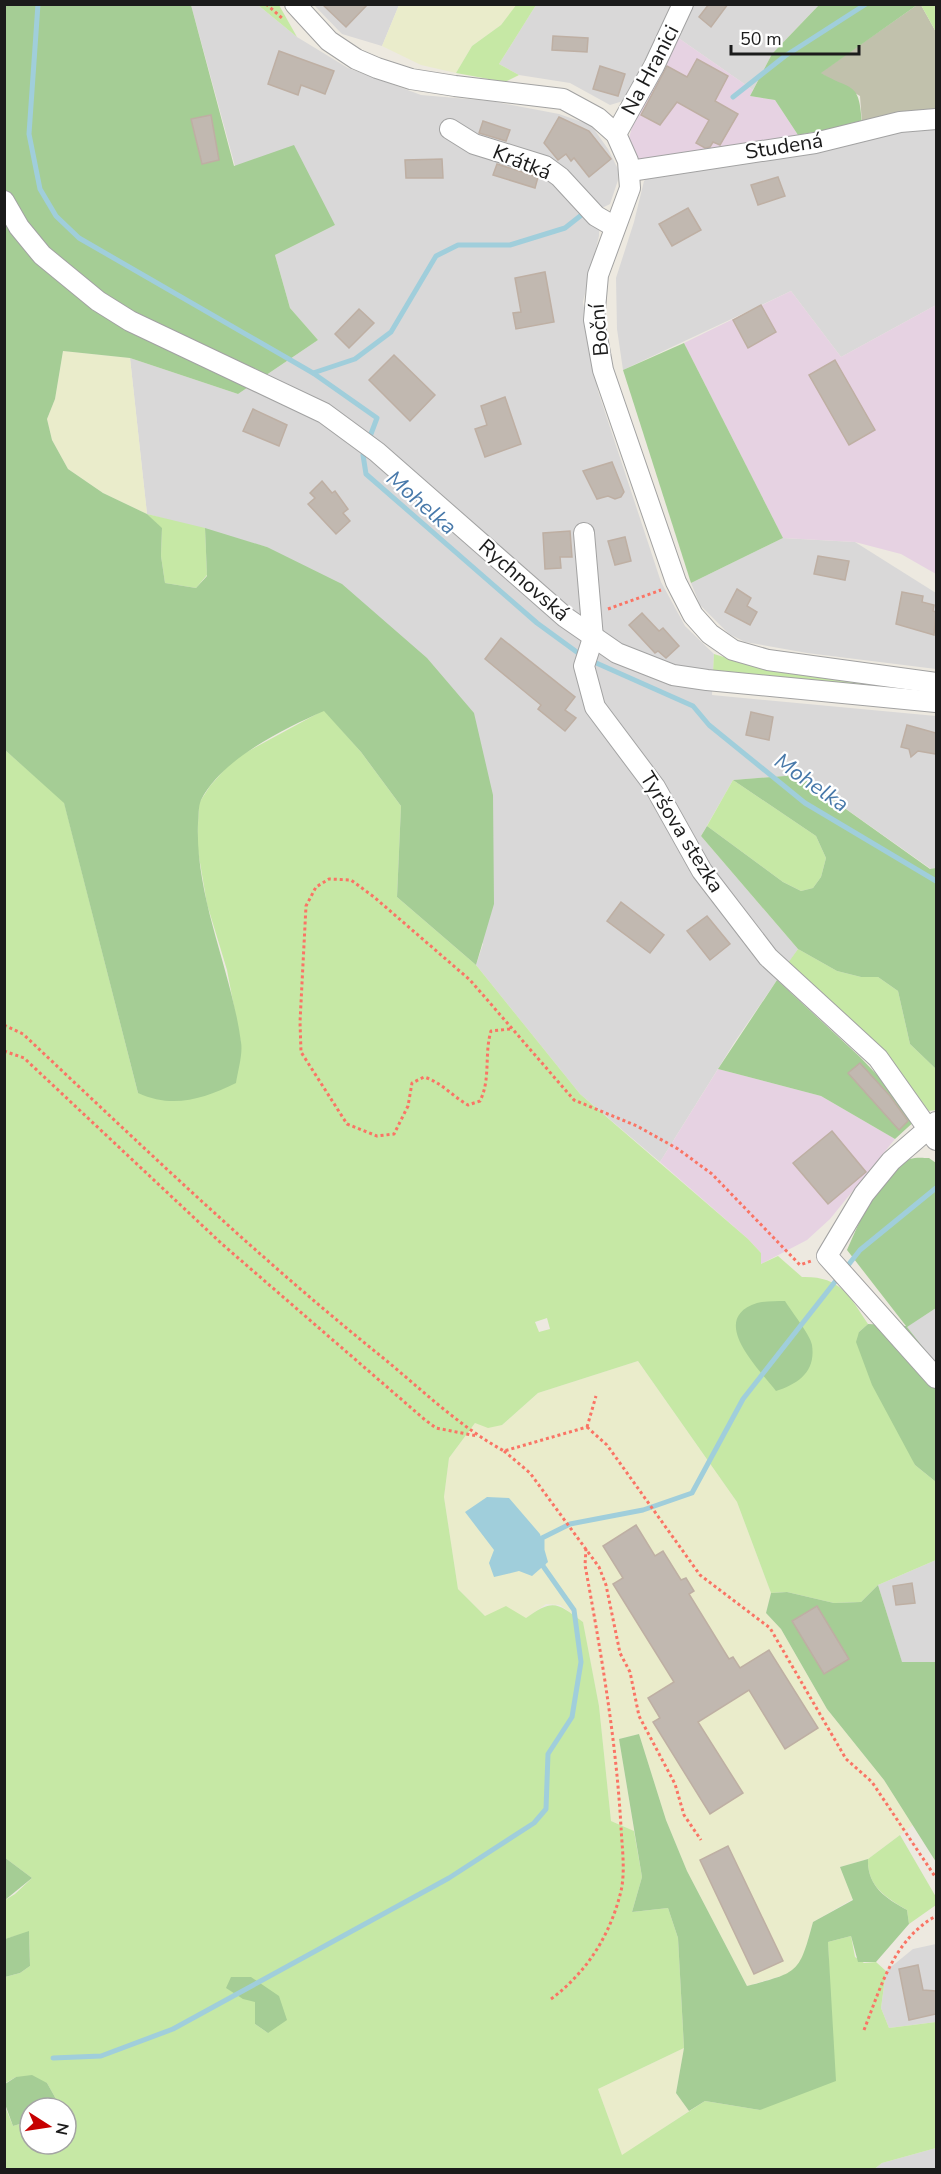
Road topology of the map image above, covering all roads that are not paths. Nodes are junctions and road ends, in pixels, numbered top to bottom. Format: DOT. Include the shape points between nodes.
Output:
graph roads {
  1 [pos="295,4"];
  2 [pos="683,4"];
  3 [pos="936,119"];
  4 [pos="450,129"];
  5 [pos="616,134"];
  6 [pos="630,171"];
  7 [pos="4,201"];
  8 [pos="615,227"];
  9 [pos="584,533"];
  10 [pos="589,651"];
  11 [pos="936,683"];
  12 [pos="936,702"];
  13 [pos="934,1130"];
  14 [pos="936,1377"];
  1 -- 5 [label="street" via="329,41 377,68 455,86 563,99 598,118"];
  2 -- 5 [label="street, Na Hranici"];
  3 -- 6 [label="street, Studená" via="900,122 815,143"];
  4 -- 8 [label="street, Krátká" via="474,144 544,166 560,177 596,216"];
  5 -- 6 [label="street, Boční"];
  6 -- 8 [label="street, Boční" via="630,188"];
  7 -- 10 [label="street, Rychnovská" via="27,236 67,278 130,321 324,413 354,434 565,617"];
  8 -- 11 [label="street, Boční" via="598,275 594,320 603,370 676,582 693,615 710,634 733,650 768,660"];
  9 -- 10 [label="street, Tyršova stezka" via="591,615"];
  10 -- 12 [label="street, Rychnovská" via="617,653 673,675"];
  10 -- 13 [label="street, Tyršova stezka" via="595,707 655,787 702,871 768,957 878,1058"];
  13 -- 14 [label="street" via="891,1161 864,1194 827,1256"];
}
